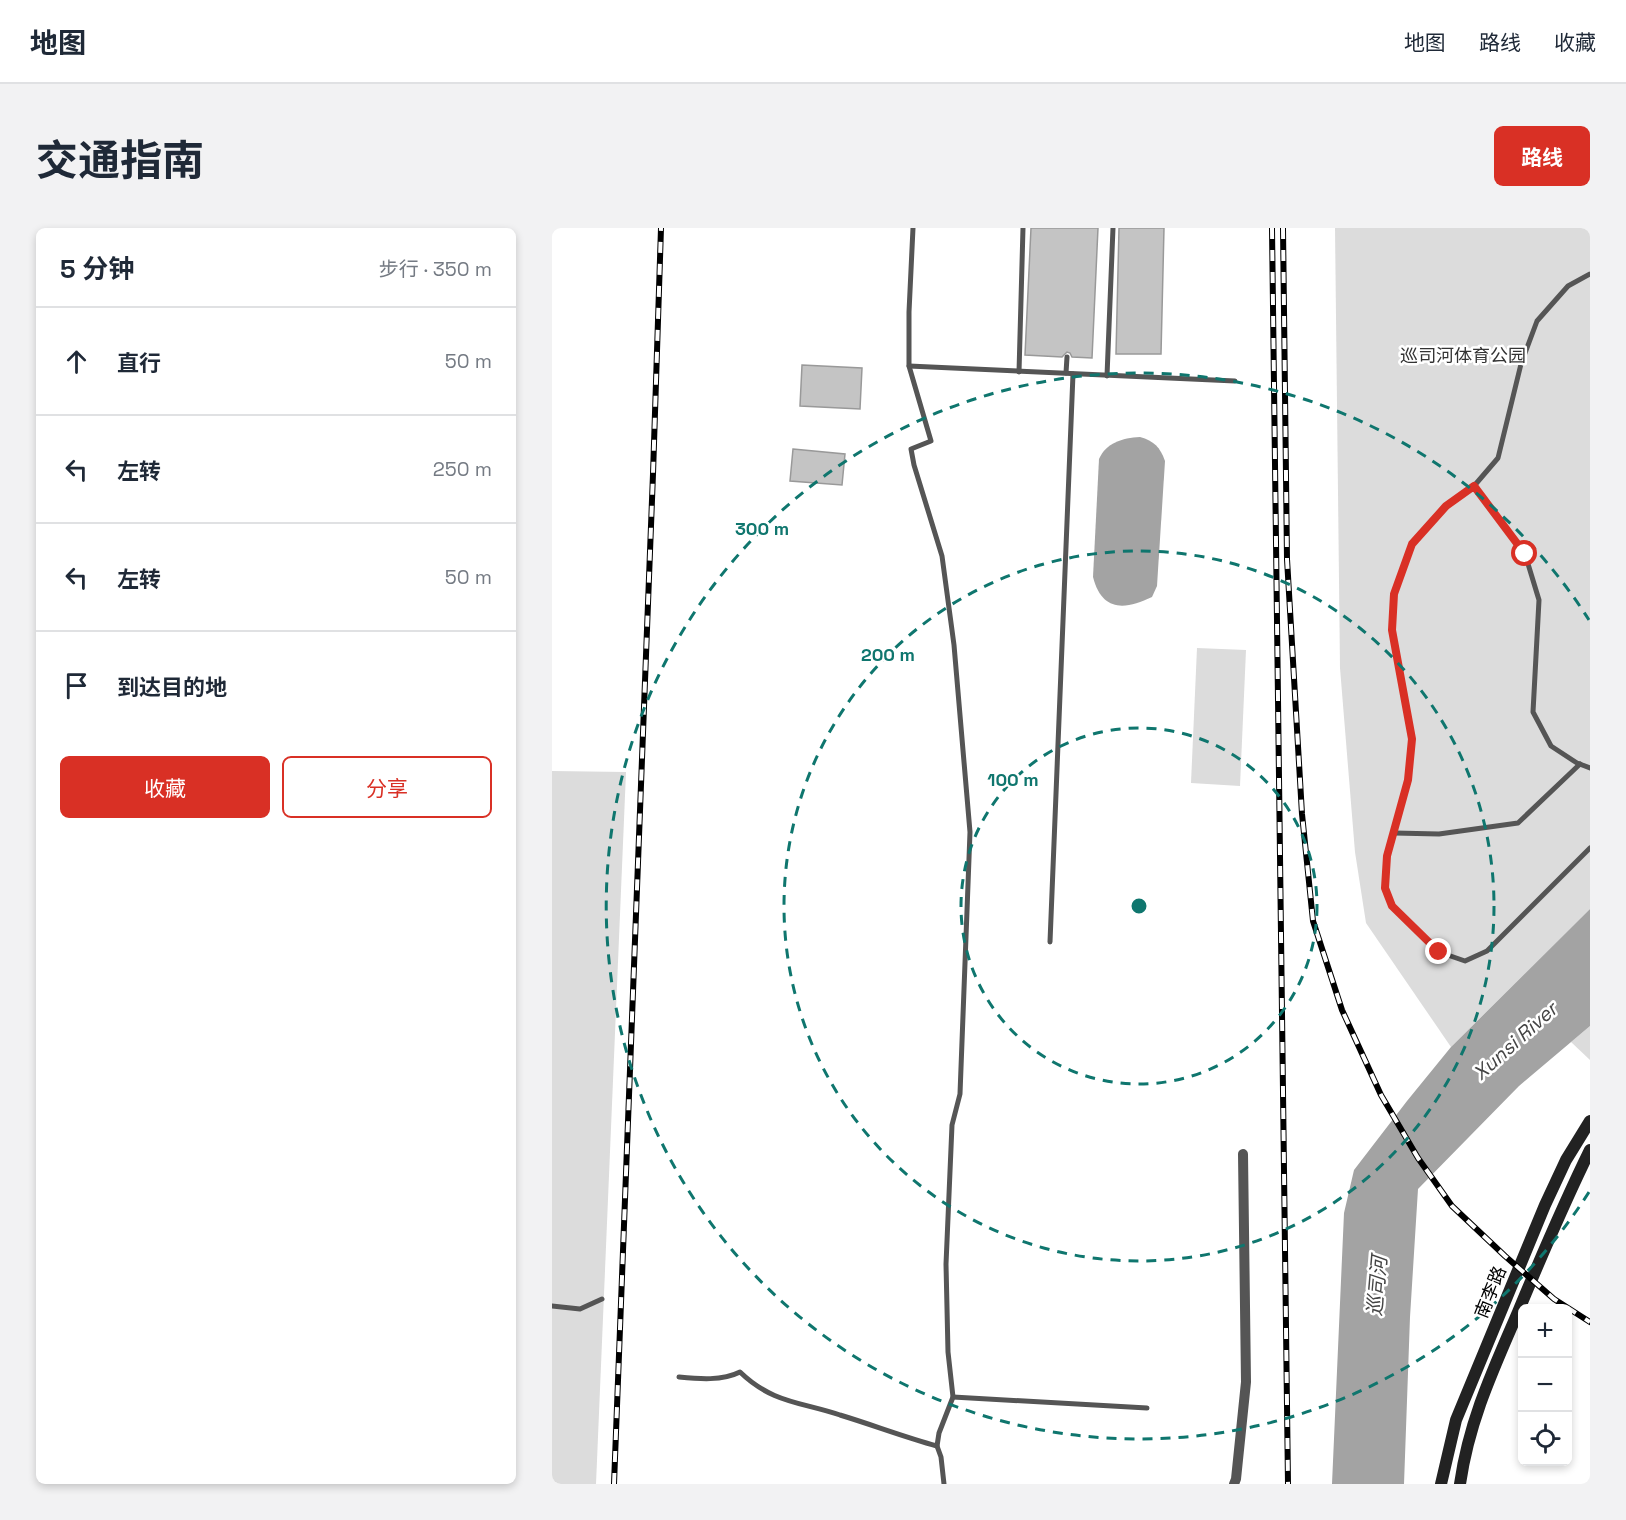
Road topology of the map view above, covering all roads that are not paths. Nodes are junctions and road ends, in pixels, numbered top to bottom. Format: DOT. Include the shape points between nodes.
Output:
graph roads {
  1 [pos="913,228"];
  2 [pos="1023,228"];
  3 [pos="1113,228"];
  4 [pos="1590,273"];
  5 [pos="1067,357"];
  6 [pos="909,366"];
  7 [pos="1020,372"];
  8 [pos="1070,374"];
  9 [pos="1107,376"];
  10 [pos="1235,381"];
  11 [pos="1474,486"];
  12 [pos="1580,764"];
  13 [pos="1590,768"];
  14 [pos="1394,833"];
  15 [pos="1590,848"];
  16 [pos="1050,942"];
  17 [pos="1590,1121"];
  18 [pos="1590,1150"];
  19 [pos="1243,1154"];
  20 [pos="602,1299"];
  21 [pos="552,1306"];
  22 [pos="679,1377"];
  23 [pos="953,1397"];
  24 [pos="1147,1408"];
  25 [pos="937,1446"];
  26 [pos="944,1484"];
  27 [pos="1234,1484"];
  28 [pos="1441,1484"];
  29 [pos="1460,1484"];
  1 -- 6 [label="lane"];
  2 -- 7 [label="lane"];
  3 -- 9 [label="lane"];
  4 -- 11 [label="lane" via="1568,286 1537,321 1521,364 1498,458"];
  5 -- 8 [label="lane"];
  6 -- 7 [label="lane"];
  6 -- 23 [label="lane" via="931,441 911,449 942,556 970,832 960,1094 952,1125 946,1264"];
  7 -- 8 [label="lane"];
  8 -- 9 [label="lane"];
  8 -- 16 [label="lane"];
  9 -- 10 [label="lane"];
  11 -- 12 [label="lane" via="1525,554 1539,600 1533,712 1551,746"];
  11 -- 14 [label="lane" via="1446,506 1412,544 1394,594 1392,630 1412,739 1408,780"];
  12 -- 13 [label="lane"];
  12 -- 14 [label="lane" via="1518,823 1439,834"];
  14 -- 15 [label="lane" via="1387,856 1385,888 1392,906 1439,952 1465,961 1487,951"];
  17 -- 28 [label="main road, 南李路" via="1545,1205 1456,1420"];
  18 -- 29 [label="main road, 南李路" via="1479,1405 1465,1450"];
  19 -- 27 [label="street" via="1246,1382"];
  20 -- 21 [label="lane" via="580,1309"];
  22 -- 25 [label="lane" via="703,1380 740,1372 780,1400"];
  23 -- 24 [label="lane"];
  23 -- 25 [label="lane"];
  25 -- 26 [label="lane"];
}
